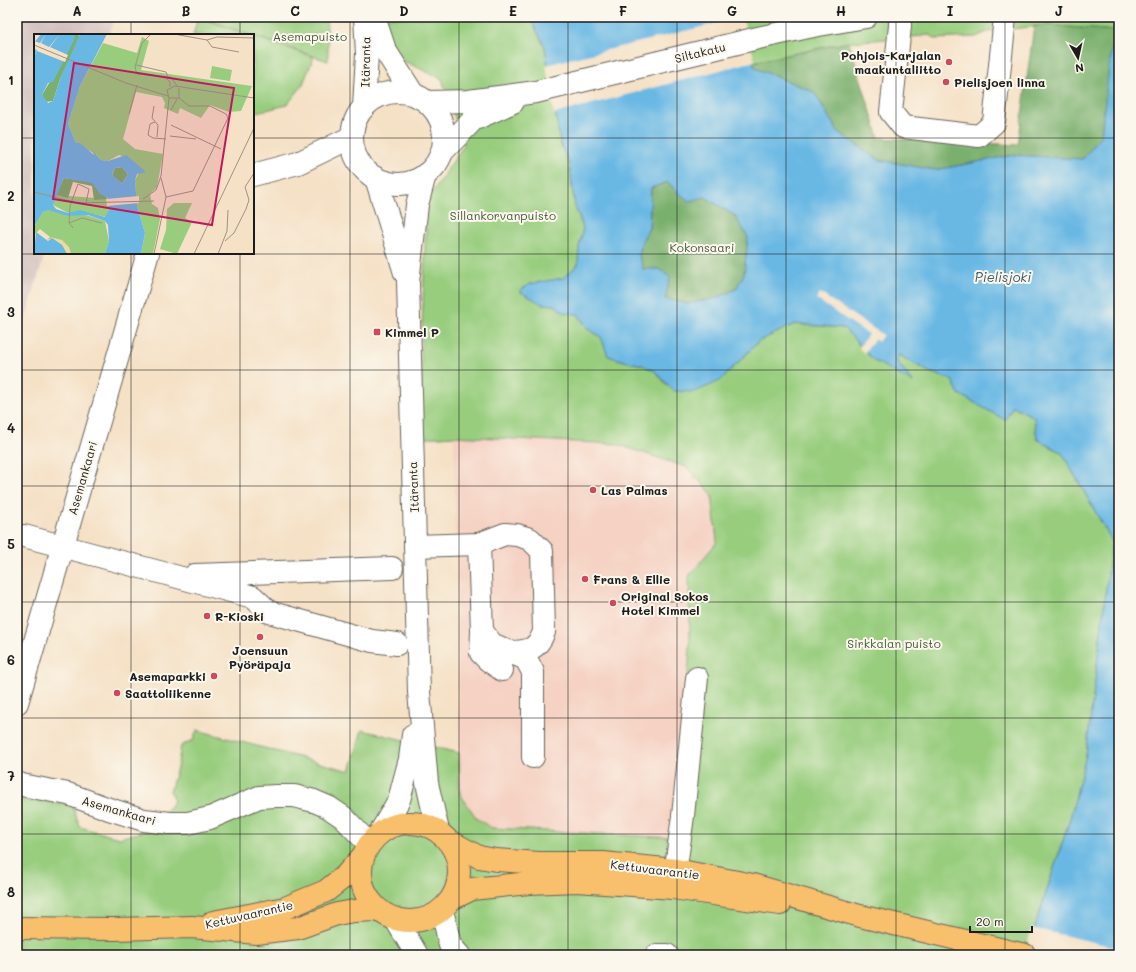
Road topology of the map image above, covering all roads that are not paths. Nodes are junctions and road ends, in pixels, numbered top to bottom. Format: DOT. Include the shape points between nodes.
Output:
graph roads {
  1 [pos="365,17"];
  2 [pos="374,17"];
  3 [pos="866,17"];
  4 [pos="900,17"];
  5 [pos="1005,17"];
  6 [pos="536,92"];
  7 [pos="420,98"];
  8 [pos="364,107"];
  9 [pos="352,137"];
  10 [pos="442,152"];
  11 [pos="425,175"];
  12 [pos="254,176"];
  13 [pos="376,178"];
  14 [pos="148,254"];
  15 [pos="408,282"];
  16 [pos="24,536"];
  17 [pos="479,544"];
  18 [pos="62,546"];
  19 [pos="415,546"];
  20 [pos="392,568"];
  21 [pos="171,576"];
  22 [pos="398,644"];
  23 [pos="505,661"];
  24 [pos="697,678"];
  25 [pos="418,692"];
  26 [pos="17,703"];
  27 [pos="533,757"];
  28 [pos="17,783"];
  29 [pos="443,836"];
  30 [pos="371,844"];
  31 [pos="675,879"];
  32 [pos="447,904"];
  33 [pos="377,910"];
  34 [pos="396,920"];
  35 [pos="192,927"];
  36 [pos="17,928"];
  37 [pos="417,955"];
  38 [pos="459,955"];
  39 [pos="657,955"];
  40 [pos="667,955"];
  41 [pos="1025,955"];
  1 -- 8 [label="street, Itäranta" via="367,54"];
  2 -- 7 [label="street, Itäranta" via="385,50"];
  3 -- 6 [label="street, Siltakatu" via="758,38"];
  4 -- 5 [label="street" via="891,112 903,127 979,136 994,123"];
  6 -- 7 [label="street, Siltakatu" via="468,101"];
  6 -- 10 [label="street, Siltakatu" via="473,120"];
  7 -- 8 [label="street" via="395,92 378,96"];
  7 -- 10 [label="street" via="439,116 444,134"];
  8 -- 9 [label="street" via="355,121"];
  9 -- 12 [label="street" via="298,163"];
  9 -- 13 [label="street" via="355,153 363,168"];
  10 -- 11 [label="street" via="436,165"];
  11 -- 13 [label="street" via="409,182 392,184"];
  11 -- 15 [label="street, Itäranta" via="417,205"];
  13 -- 15 [label="street, Itäranta"];
  14 -- 18 [label="street, Asemankaari"];
  15 -- 19 [label="street, Itäranta"];
  16 -- 18 [label="street"];
  17 -- 19 [label="street"];
  17 -- 23 [label="street" via="482,631"];
  17 -- 23 [label="street" via="505,534 517,535 530,539 542,551 544,632 541,641 530,650"];
  18 -- 21 [label="street"];
  18 -- 26 [label="street, Asemankaari"];
  19 -- 25 [label="street, Itäranta"];
  20 -- 21 [label="street"];
  21 -- 22 [label="street" via="253,597 269,612 372,641"];
  23 -- 27 [label="street" via="526,659 533,672"];
  24 -- 31 [label="street"];
  25 -- 29 [label="street, Itäranta" via="427,783"];
  25 -- 30 [label="street, Itäranta" via="410,759 399,800"];
  28 -- 30 [label="street, Asemankaari" via="68,794 144,820 170,823 188,823 210,818 259,797 294,796 328,807 343,817"];
  29 -- 30 [label="main road" via="423,823 406,823 395,825"];
  29 -- 31 [label="main road, Kettuvaarantie" via="479,857 539,863 603,863"];
  29 -- 32 [label="main road" via="458,858 459,882"];
  30 -- 33 [label="main road" via="360,878 365,894"];
  30 -- 35 [label="main road, Kettuvaarantie" via="345,876 326,891 285,908"];
  31 -- 32 [label="main road, Kettuvaarantie" via="529,883 472,889"];
  31 -- 41 [label="main road, Kettuvaarantie" via="860,916"];
  32 -- 34 [label="main road" via="428,918 414,922"];
  32 -- 38 [label="street" via="450,945"];
  33 -- 34 [label="main road"];
  33 -- 35 [label="main road, Kettuvaarantie" via="337,914 298,928 256,933"];
  34 -- 37 [label="street"];
  35 -- 36 [label="main road, Kettuvaarantie"];
  39 -- 40 [label="street"];
}
